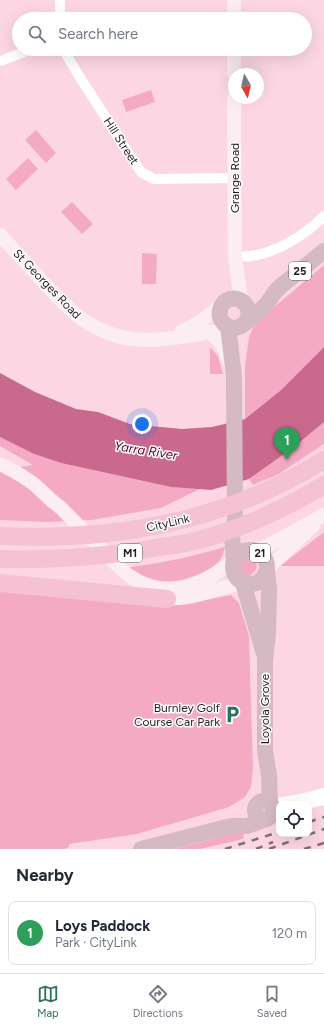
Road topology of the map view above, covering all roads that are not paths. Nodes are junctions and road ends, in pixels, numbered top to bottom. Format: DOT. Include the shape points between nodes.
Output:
graph roads {
  1 [pos="60,0"];
  2 [pos="234,0"];
  3 [pos="60,12"];
  4 [pos="234,12"];
  5 [pos="13,56"];
  6 [pos="67,56"];
  7 [pos="234,56"];
  8 [pos="0,61"];
  9 [pos="234,68"];
  10 [pos="234,104"];
  11 [pos="234,178"];
  12 [pos="324,216"];
  13 [pos="0,235"];
  14 [pos="324,251"];
  15 [pos="235,258"];
  16 [pos="275,292"];
  17 [pos="242,301"];
  18 [pos="224,303"];
  19 [pos="246,322"];
  20 [pos="227,326"];
  21 [pos="209,332"];
  22 [pos="168,338"];
  23 [pos="234,385"];
  24 [pos="324,460"];
  25 [pos="0,464"];
  26 [pos="324,485"];
  27 [pos="324,516"];
  28 [pos="0,536"];
  29 [pos="242,551"];
  30 [pos="0,559"];
  31 [pos="267,570"];
  32 [pos="122,574"];
  33 [pos="0,583"];
  34 [pos="243,583"];
  35 [pos="167,599"];
  36 [pos="265,661"];
  37 [pos="324,793"];
  38 [pos="324,800"];
  39 [pos="312,803"];
  40 [pos="268,808"];
  41 [pos="141,849"];
  1 -- 3 [label="street"];
  2 -- 4 [label="street"];
  5 -- 8 [label="street"];
  6 -- 11 [label="street, Hill Street" via="141,172 154,178"];
  7 -- 9 [label="street"];
  10 -- 11 [label="street, Grange Road / 21"];
  11 -- 15 [label="street, Grange Road / 21"];
  12 -- 15 [label="street" via="294,239 275,248"];
  13 -- 22 [label="street, St Georges Road" via="72,312 93,327 134,339"];
  14 -- 16 [label="main road, 25"];
  15 -- 17 [label="street, Grange Road / 21"];
  15 -- 18 [label="street, Grange Road / 21"];
  16 -- 17 [label="main road, 25"];
  16 -- 19 [label="main road, 25" via="268,303"];
  17 -- 18 [label="main road" via="231,299"];
  17 -- 19 [label="main road, 21" via="249,310"];
  18 -- 20 [label="main road, 21" via="220,316"];
  18 -- 22 [label="street, St Georges Road" via="193,327"];
  19 -- 20 [label="main road" via="243,326 235,328"];
  19 -- 23 [label="main road, 21" via="240,341"];
  20 -- 21 [label="street, St Georges Road"];
  20 -- 23 [label="main road, 21"];
  21 -- 22 [label="street, St Georges Road"];
  21 -- 23 [label="street" via="223,346"];
  23 -- 29 [label="main road, 21" via="235,519"];
  24 -- 28 [label="highway, CityLink / M1" via="254,497 178,521 100,534"];
  25 -- 32 [label="street" via="27,479"];
  26 -- 30 [label="highway, CityLink / M1" via="298,501 255,521 198,540 126,554"];
  27 -- 29 [label="street" via="268,546"];
  27 -- 31 [label="street"];
  29 -- 31 [label="main road, 21" via="260,553 267,563"];
  29 -- 32 [label="street" via="204,581 181,589 155,588"];
  29 -- 34 [label="main road, 21" via="233,572"];
  31 -- 34 [label="main road, 21" via="262,580 257,583"];
  31 -- 36 [label="main road, Loyola Grove / 21" via="268,633"];
  32 -- 35 [label="street" via="125,581 140,590"];
  33 -- 35 [label="highway"];
  34 -- 35 [label="street" via="188,598"];
  34 -- 36 [label="main road, Loyola Grove / 21"];
  36 -- 40 [label="main road, Loyola Grove / 21"];
  37 -- 40 [label="street"];
  38 -- 39 [label="street"];
  40 -- 41 [label="main road" via="246,826 231,826"];
}
